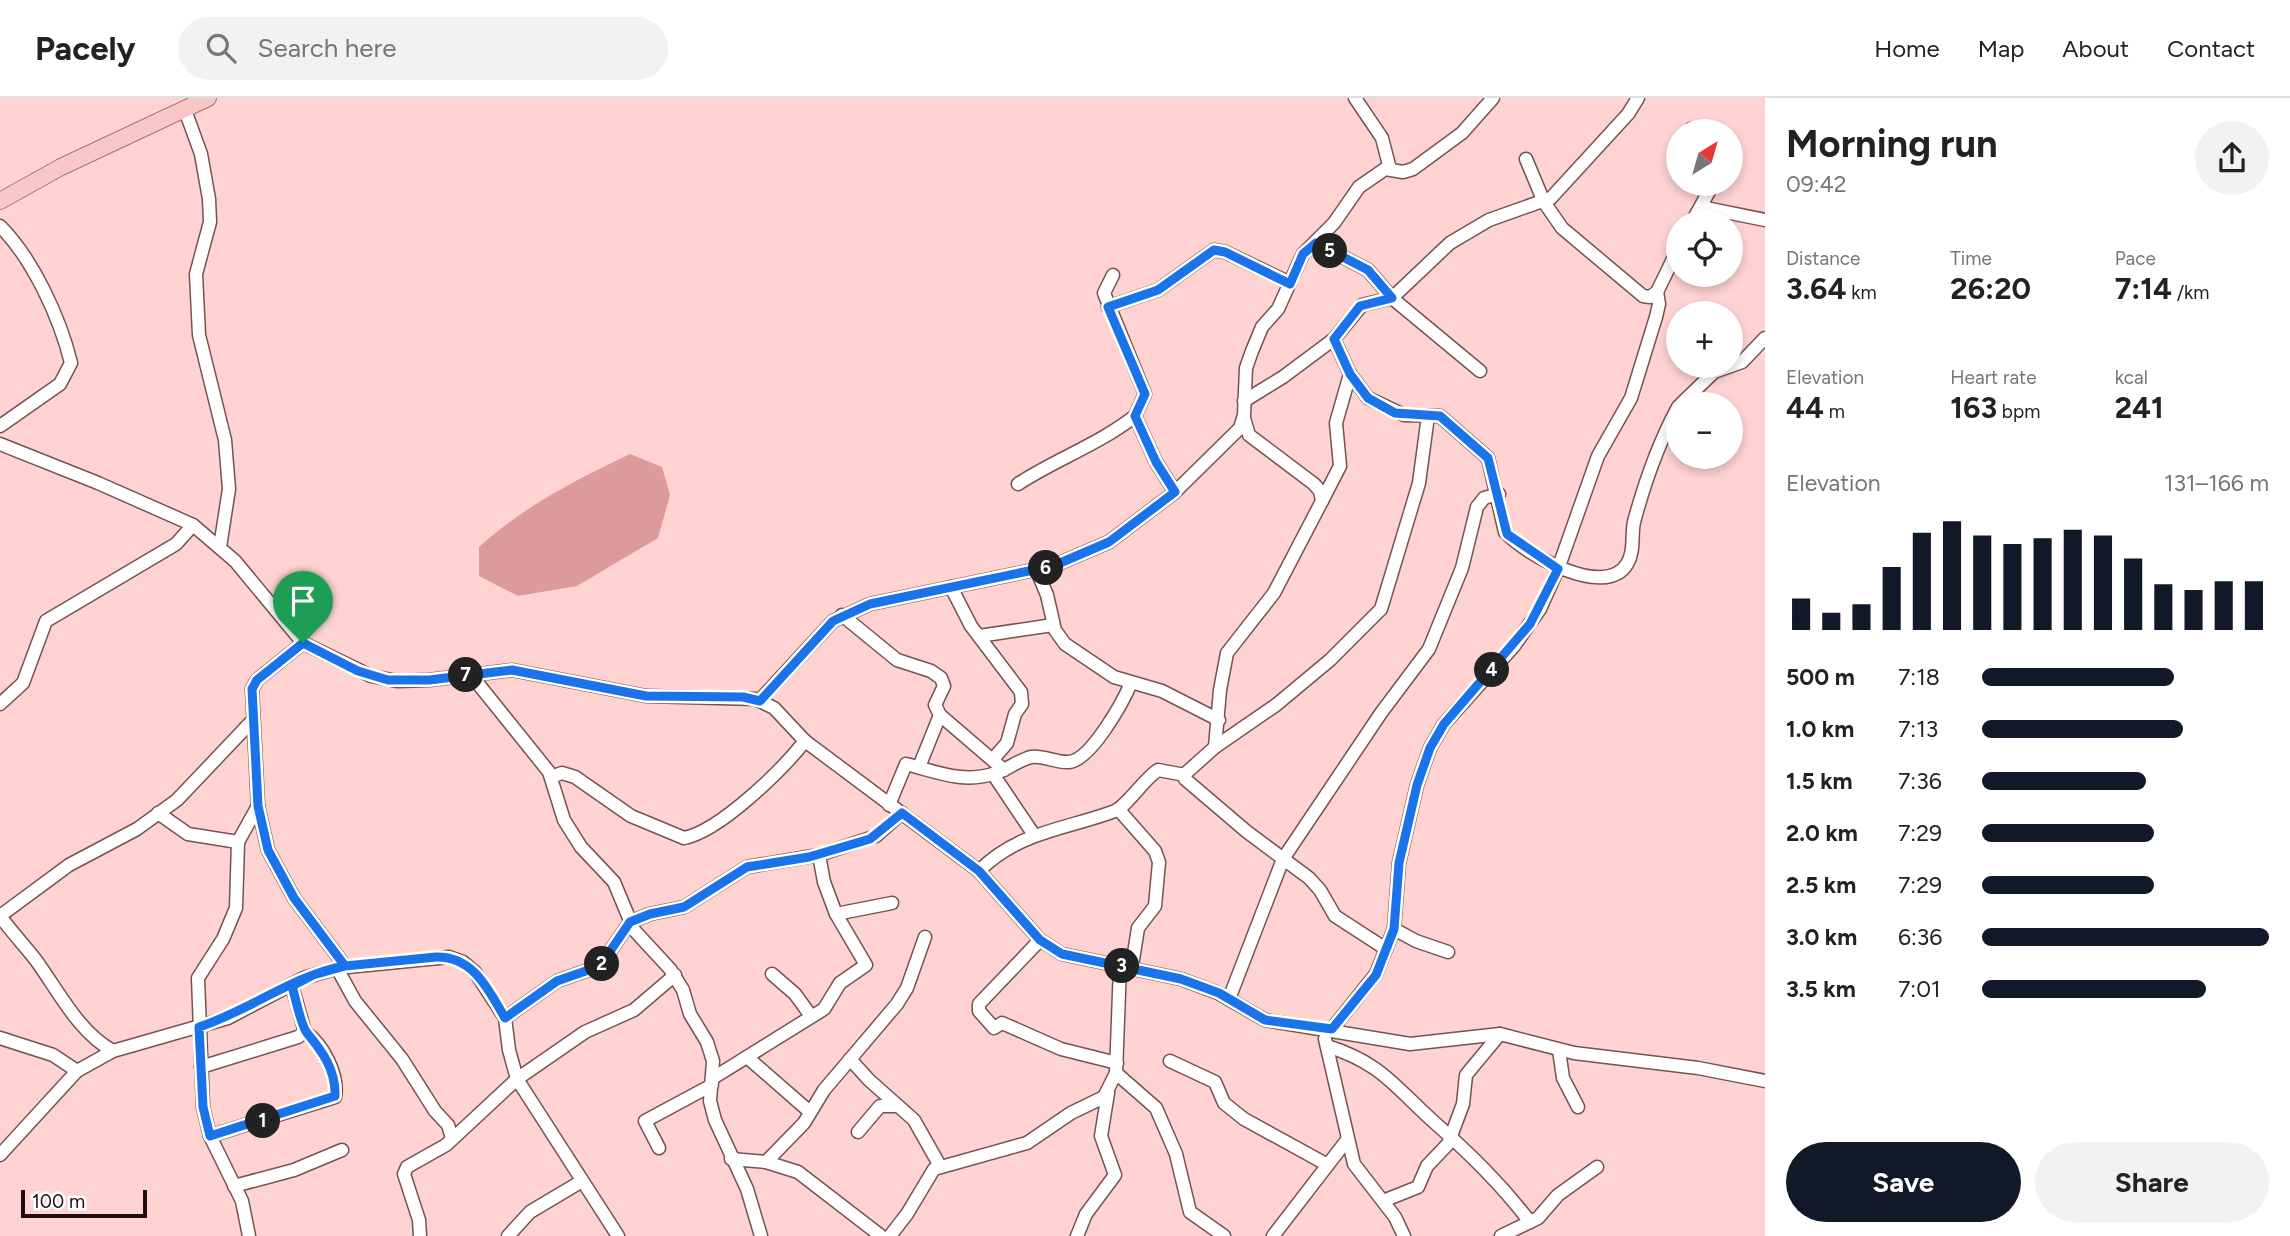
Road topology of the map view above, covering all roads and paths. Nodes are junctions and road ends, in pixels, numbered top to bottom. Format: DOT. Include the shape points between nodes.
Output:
graph roads {
  1 [pos="208,98"];
  2 [pos="1355,98"];
  3 [pos="1493,98"];
  4 [pos="1638,98"];
  5 [pos="185,110"];
  6 [pos="1526,159"];
  7 [pos="1390,169"];
  8 [pos="1707,196"];
  9 [pos="0,201"];
  10 [pos="1544,202"];
  11 [pos="1701,207"];
  12 [pos="1699,210"];
  13 [pos="1765,220"];
  14 [pos="0,226"];
  15 [pos="1316,243"];
  16 [pos="1666,274"];
  17 [pos="1113,275"];
  18 [pos="1290,284"];
  19 [pos="1657,292"];
  20 [pos="1392,298"];
  21 [pos="1108,307"];
  22 [pos="1765,338"];
  23 [pos="1334,339"];
  24 [pos="1480,372"];
  25 [pos="1350,374"];
  26 [pos="1693,392"];
  27 [pos="1244,401"];
  28 [pos="1135,416"];
  29 [pos="1428,416"];
  30 [pos="0,426"];
  31 [pos="1666,433"];
  32 [pos="1242,435"];
  33 [pos="0,444"];
  34 [pos="1018,484"];
  35 [pos="1175,492"];
  36 [pos="1499,494"];
  37 [pos="1322,501"];
  38 [pos="192,525"];
  39 [pos="220,547"];
  40 [pos="1558,569"];
  41 [pos="1037,571"];
  42 [pos="951,587"];
  43 [pos="842,615"];
  44 [pos="1053,625"];
  45 [pos="979,636"];
  46 [pos="303,643"];
  47 [pos="471,674"];
  48 [pos="1131,683"];
  49 [pos="760,701"];
  50 [pos="0,704"];
  51 [pos="940,716"];
  52 [pos="253,720"];
  53 [pos="1219,720"];
  54 [pos="805,741"];
  55 [pos="1215,747"];
  56 [pos="994,758"];
  57 [pos="919,767"];
  58 [pos="999,772"];
  59 [pos="1185,775"];
  60 [pos="551,777"];
  61 [pos="889,805"];
  62 [pos="258,806"];
  63 [pos="1119,810"];
  64 [pos="158,813"];
  65 [pos="902,813"];
  66 [pos="1034,835"];
  67 [pos="238,842"];
  68 [pos="819,855"];
  69 [pos="1283,859"];
  70 [pos="979,871"];
  71 [pos="892,904"];
  72 [pos="836,914"];
  73 [pos="0,916"];
  74 [pos="630,922"];
  75 [pos="1394,929"];
  76 [pos="925,937"];
  77 [pos="1040,940"];
  78 [pos="1386,949"];
  79 [pos="1448,952"];
  80 [pos="1126,966"];
  81 [pos="341,967"];
  82 [pos="772,974"];
  83 [pos="675,975"];
  84 [pos="292,986"];
  85 [pos="1229,999"];
  86 [pos="811,1016"];
  87 [pos="505,1018"];
  88 [pos="199,1027"];
  89 [pos="1327,1029"];
  90 [pos="305,1031"];
  91 [pos="1500,1034"];
  92 [pos="0,1038"];
  93 [pos="1327,1046"];
  94 [pos="1559,1050"];
  95 [pos="113,1051"];
  96 [pos="747,1057"];
  97 [pos="850,1059"];
  98 [pos="1170,1061"];
  99 [pos="201,1067"];
  100 [pos="1116,1068"];
  101 [pos="77,1071"];
  102 [pos="517,1079"];
  103 [pos="1765,1081"];
  104 [pos="713,1082"];
  105 [pos="1108,1092"];
  106 [pos="899,1106"];
  107 [pos="1578,1107"];
  108 [pos="810,1112"];
  109 [pos="858,1132"];
  110 [pos="210,1136"];
  111 [pos="1451,1136"];
  112 [pos="452,1138"];
  113 [pos="1347,1140"];
  114 [pos="659,1148"];
  115 [pos="342,1150"];
  116 [pos="0,1155"];
  117 [pos="731,1159"];
  118 [pos="766,1163"];
  119 [pos="1326,1164"];
  120 [pos="940,1166"];
  121 [pos="1597,1167"];
  122 [pos="582,1181"];
  123 [pos="234,1186"];
  124 [pos="1384,1201"];
  125 [pos="1531,1222"];
  126 [pos="249,1236"];
  127 [pos="421,1236"];
  128 [pos="508,1236"];
  129 [pos="618,1236"];
  130 [pos="761,1236"];
  131 [pos="881,1236"];
  132 [pos="890,1236"];
  133 [pos="1077,1236"];
  134 [pos="1224,1236"];
  135 [pos="1273,1236"];
  136 [pos="1404,1236"];
  137 [pos="1501,1236"];
  1 -- 5 [label="main road"];
  2 -- 7 [label="street" via="1382,138"];
  3 -- 7 [label="street" via="1462,133 1413,169"];
  4 -- 10 [label="street" via="1558,192"];
  5 -- 9 [label="main road" via="61,167"];
  5 -- 39 [label="street" via="201,154 209,199 210,222 196,274 199,335 226,452 229,489"];
  6 -- 10 [label="street"];
  7 -- 15 [label="street" via="1359,187"];
  8 -- 11 [label="street"];
  10 -- 19 [label="street" via="1578,243 1638,292 1650,297"];
  10 -- 20 [label="street" via="1497,217 1460,236"];
  11 -- 12 [label="street"];
  11 -- 13 [label="street"];
  14 -- 30 [label="street" via="33,272 71,363 60,384"];
  15 -- 18 [label="street" via="1303,254"];
  15 -- 20 [label="street" via="1368,270"];
  16 -- 19 [label="street"];
  17 -- 21 [label="street" via="1104,290"];
  18 -- 21 [label="street" via="1214,250 1158,290"];
  18 -- 27 [label="street" via="1252,351"];
  19 -- 40 [label="street" via="1656,317 1631,398 1598,456"];
  20 -- 23 [label="street" via="1360,306"];
  20 -- 24 [label="street"];
  21 -- 28 [label="street" via="1145,394"];
  22 -- 26 [label="street" via="1742,362 1714,372"];
  23 -- 25 [label="street"];
  23 -- 27 [label="street"];
  25 -- 29 [label="street" via="1368,398 1385,408"];
  25 -- 37 [label="street" via="1336,423 1340,466"];
  27 -- 32 [label="street"];
  28 -- 34 [label="street" via="1078,454 1049,463"];
  28 -- 35 [label="street"];
  29 -- 36 [label="street" via="1443,418 1488,458"];
  29 -- 55 [label="street" via="1419,483 1381,609 1312,676"];
  31 -- 40 [label="street" via="1647,472 1631,557 1625,567 1607,576"];
  32 -- 35 [label="street"];
  32 -- 37 [label="street" via="1314,484"];
  33 -- 38 [label="street"];
  35 -- 41 [label="street" via="1109,542"];
  36 -- 40 [label="street" via="1507,534"];
  36 -- 69 [label="street" via="1483,498 1477,507 1462,568 1429,649"];
  37 -- 53 [label="street" via="1279,586 1227,653"];
  38 -- 39 [label="street"];
  38 -- 50 [label="street" via="176,544 46,621 23,683"];
  39 -- 46 [label="street"];
  40 -- 75 [label="street" via="1530,624 1444,724 1430,748 1399,863"];
  41 -- 42 [label="street"];
  41 -- 44 [label="street"];
  42 -- 43 [label="street" via="870,604"];
  42 -- 45 [label="street"];
  43 -- 49 [label="street"];
  43 -- 51 [label="street" via="897,660 941,678 944,686 935,705"];
  44 -- 45 [label="street"];
  44 -- 48 [label="street" via="1071,649 1104,672"];
  45 -- 56 [label="street" via="1022,694 1007,743"];
  46 -- 47 [label="street" via="358,671 388,680"];
  46 -- 52 [label="street" via="257,680 251,691"];
  47 -- 49 [label="street" via="512,670 646,696"];
  47 -- 60 [label="street"];
  48 -- 53 [label="street" via="1162,691"];
  48 -- 58 [label="street" via="1099,736 1077,760 1033,757"];
  49 -- 54 [label="street" via="774,708"];
  51 -- 56 [label="street"];
  51 -- 57 [label="street"];
  52 -- 62 [label="street"];
  52 -- 64 [label="street" via="186,792"];
  53 -- 55 [label="street"];
  54 -- 60 [label="street" via="766,785 712,825 684,838 631,816 575,777 562,773"];
  54 -- 61 [label="street"];
  55 -- 59 [label="street"];
  56 -- 58 [label="street"];
  57 -- 58 [label="street" via="959,778"];
  57 -- 61 [label="street" via="904,765"];
  58 -- 66 [label="street"];
  59 -- 63 [label="street" via="1157,770"];
  59 -- 69 [label="street" via="1199,793"];
  60 -- 74 [label="street" via="567,825 580,847 614,883"];
  61 -- 65 [label="street"];
  62 -- 67 [label="street"];
  62 -- 81 [label="street" via="263,835 278,870"];
  63 -- 66 [label="street"];
  63 -- 80 [label="street" via="1155,851 1159,862 1155,906 1138,928"];
  64 -- 67 [label="street" via="188,834"];
  64 -- 73 [label="street" via="69,865"];
  65 -- 68 [label="street" via="870,839"];
  65 -- 70 [label="street"];
  66 -- 70 [label="street" via="994,855"];
  67 -- 88 [label="street" via="236,908 198,978"];
  68 -- 72 [label="street"];
  68 -- 74 [label="street" via="747,867 684,907"];
  69 -- 78 [label="street" via="1320,890 1335,916"];
  69 -- 85 [label="street"];
  70 -- 77 [label="street"];
  71 -- 72 [label="street"];
  72 -- 86 [label="street" via="867,962 841,981 829,1005"];
  73 -- 95 [label="street" via="71,1012"];
  74 -- 83 [label="street" via="645,946"];
  74 -- 87 [label="street" via="600,966 557,981"];
  75 -- 78 [label="street"];
  75 -- 79 [label="street"];
  76 -- 97 [label="street" via="905,992"];
  77 -- 80 [label="street" via="1062,954"];
  77 -- 100 [label="street" via="979,1004 979,1011 994,1028 1002,1023"];
  78 -- 89 [label="street" via="1376,975"];
  80 -- 85 [label="street" via="1181,979"];
  80 -- 100 [label="street"];
  81 -- 84 [label="street"];
  81 -- 87 [label="street" via="458,959 475,972"];
  81 -- 112 [label="street" via="355,1001 402,1059 448,1125"];
  82 -- 86 [label="street"];
  83 -- 102 [label="street" via="640,1006 585,1032"];
  83 -- 104 [label="street" via="707,1042"];
  84 -- 88 [label="street" via="229,1018"];
  84 -- 90 [label="street"];
  85 -- 89 [label="street" via="1265,1020"];
  86 -- 96 [label="street"];
  87 -- 102 [label="street"];
  88 -- 95 [label="street"];
  88 -- 99 [label="street"];
  89 -- 91 [label="street" via="1410,1044"];
  89 -- 93 [label="street"];
  90 -- 99 [label="street"];
  90 -- 110 [label="street" via="321,1047 335,1097"];
  91 -- 94 [label="street"];
  91 -- 111 [label="street" via="1465,1077 1463,1104"];
  92 -- 101 [label="street" via="53,1055"];
  93 -- 111 [label="street" via="1374,1066"];
  93 -- 113 [label="street"];
  94 -- 103 [label="street"];
  94 -- 107 [label="street" via="1563,1077"];
  95 -- 101 [label="street"];
  96 -- 104 [label="street"];
  96 -- 108 [label="street"];
  97 -- 106 [label="street"];
  97 -- 108 [label="street"];
  98 -- 119 [label="street" via="1215,1082 1222,1101 1244,1119"];
  99 -- 110 [label="street"];
  100 -- 105 [label="street"];
  100 -- 134 [label="street" via="1156,1108 1176,1154 1190,1212"];
  101 -- 116 [label="street"];
  102 -- 112 [label="street"];
  102 -- 122 [label="street"];
  104 -- 114 [label="street" via="645,1121"];
  104 -- 117 [label="street" via="710,1101"];
  105 -- 120 [label="street" via="1027,1143"];
  105 -- 133 [label="street" via="1101,1136 1115,1175 1086,1214"];
  106 -- 109 [label="street" via="880,1106"];
  106 -- 120 [label="street" via="919,1127"];
  108 -- 118 [label="street"];
  110 -- 123 [label="street"];
  111 -- 124 [label="street" via="1444,1151 1427,1166 1419,1187"];
  111 -- 125 [label="street" via="1493,1175"];
  112 -- 127 [label="street" via="404,1171"];
  113 -- 119 [label="street"];
  113 -- 124 [label="street" via="1358,1172"];
  115 -- 123 [label="street" via="294,1170"];
  117 -- 118 [label="street"];
  117 -- 130 [label="street" via="747,1189"];
  118 -- 131 [label="street" via="806,1176"];
  119 -- 135 [label="street"];
  120 -- 132 [label="street" via="928,1174"];
  121 -- 125 [label="street"];
  122 -- 128 [label="street" via="530,1212"];
  122 -- 129 [label="street"];
  123 -- 126 [label="street" via="246,1213"];
  124 -- 136 [label="street"];
  125 -- 137 [label="street"];
}
